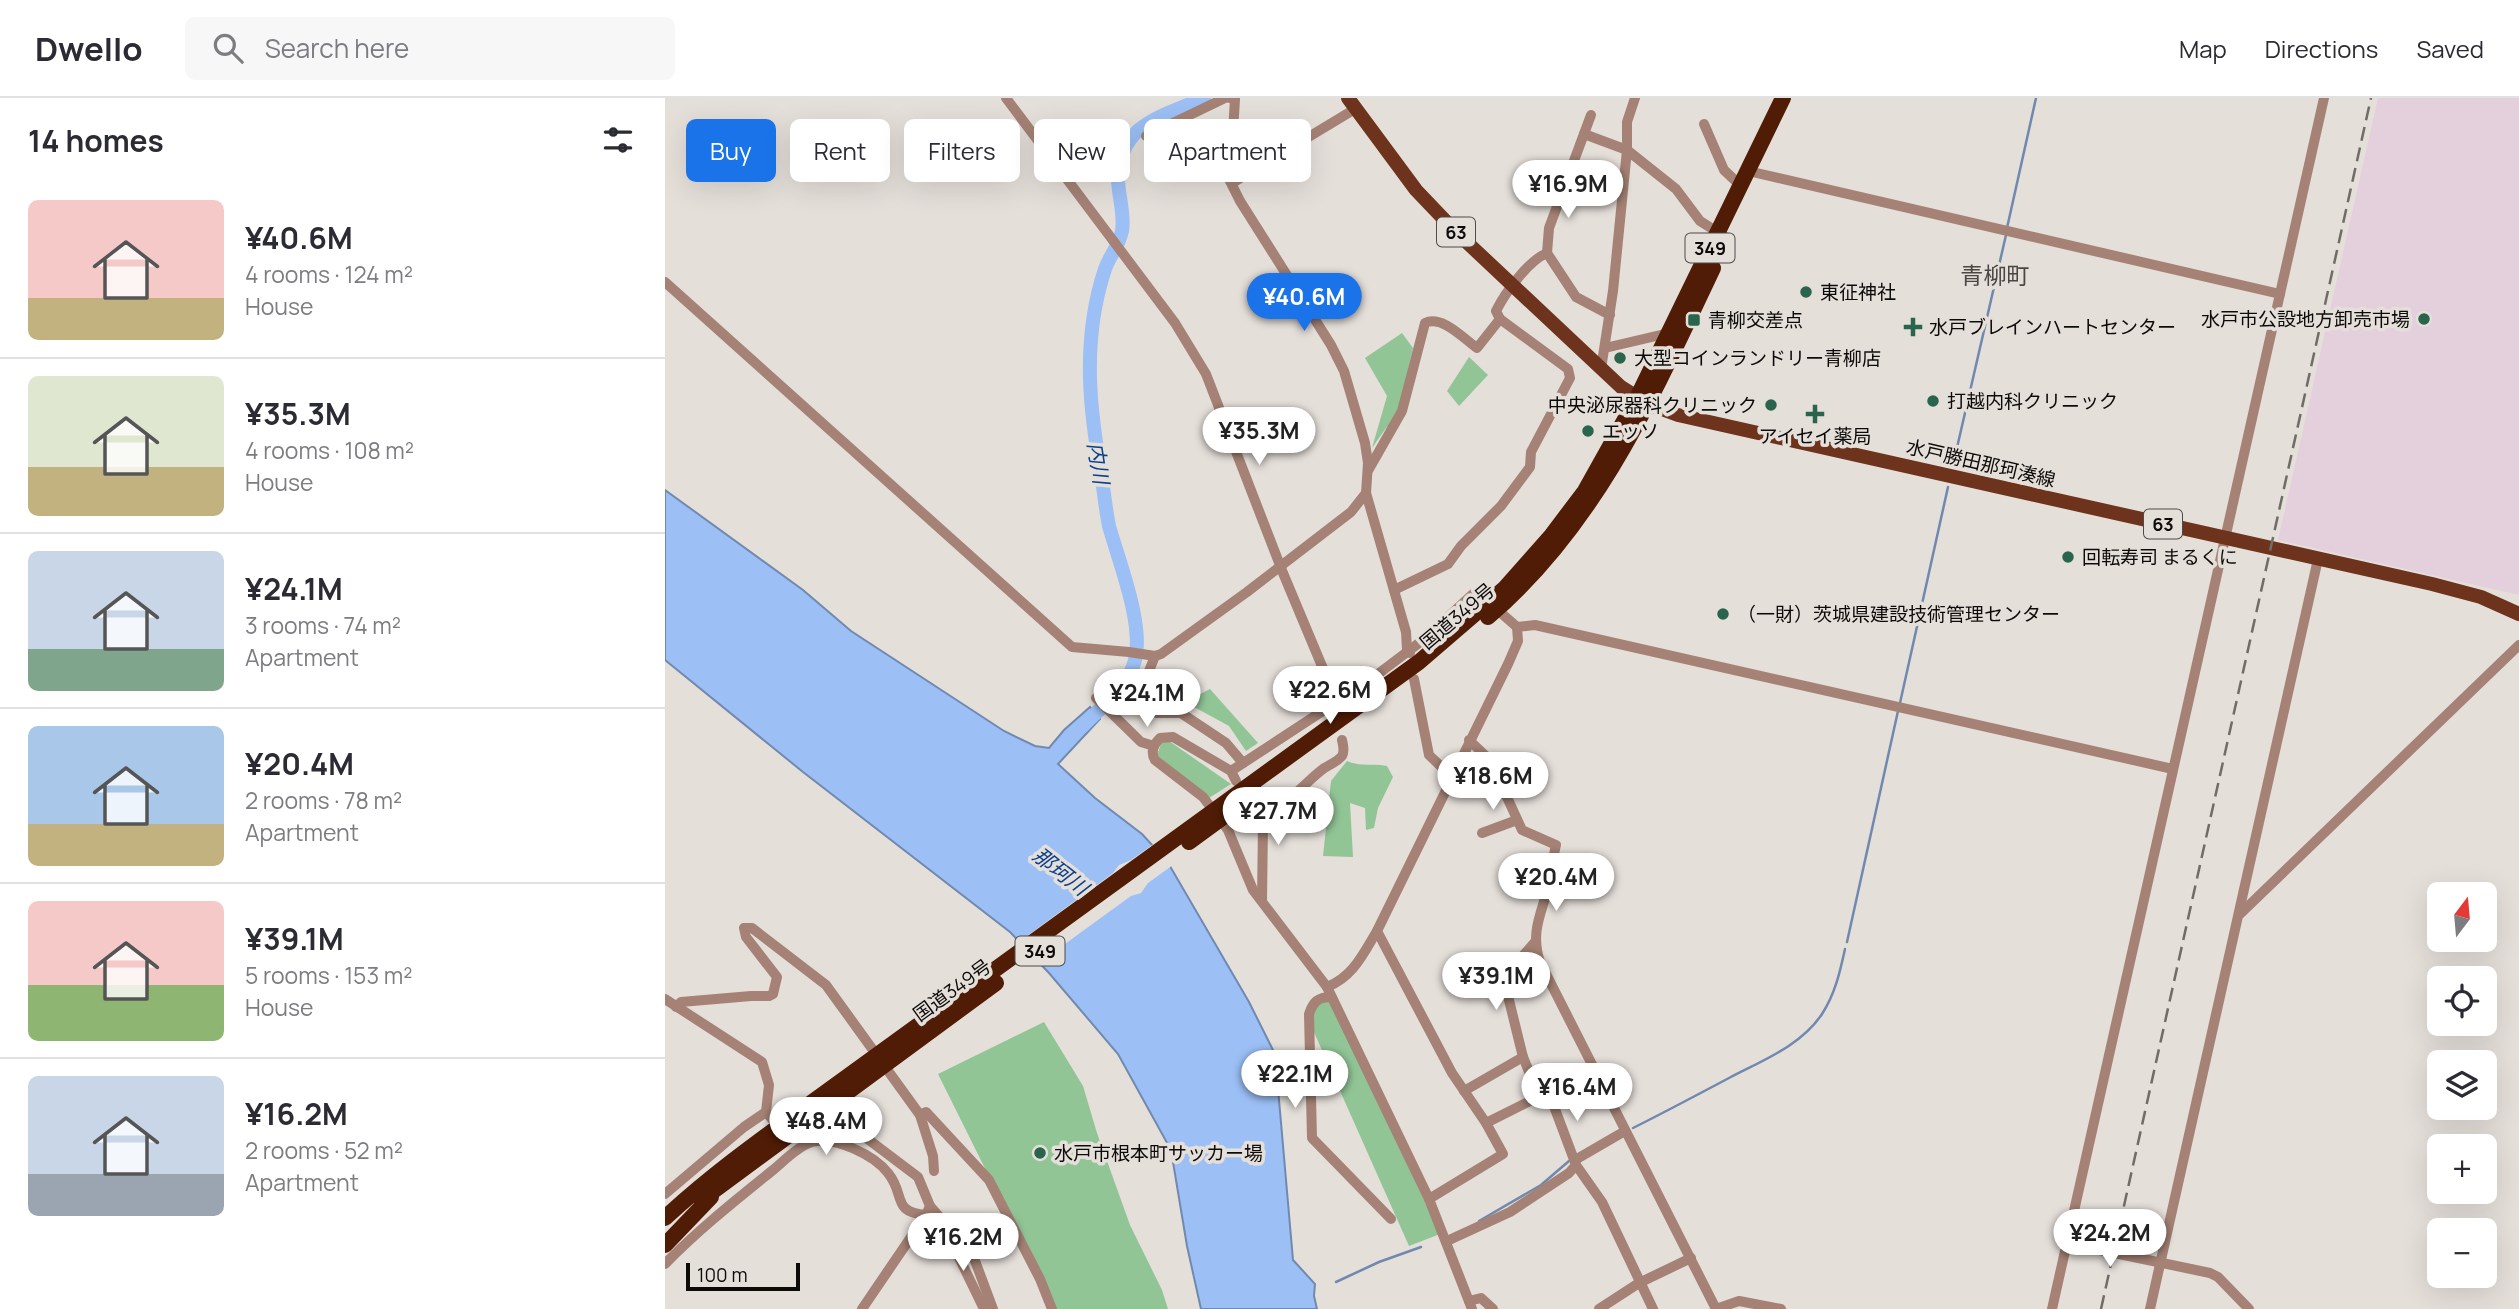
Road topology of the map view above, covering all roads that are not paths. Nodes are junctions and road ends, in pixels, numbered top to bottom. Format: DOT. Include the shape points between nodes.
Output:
graph roads {
  1 [pos="1006,98"];
  2 [pos="1228,98"];
  3 [pos="1635,98"];
  4 [pos="1783,98"];
  5 [pos="1793,98"];
  6 [pos="2324,98"];
  7 [pos="1352,103"];
  8 [pos="1591,115"];
  9 [pos="1183,119"];
  10 [pos="1234,119"];
  11 [pos="1704,124"];
  12 [pos="1311,130"];
  13 [pos="1584,134"];
  14 [pos="1627,150"];
  15 [pos="1749,177"];
  16 [pos="1230,182"];
  17 [pos="1722,235"];
  18 [pos="1547,253"];
  19 [pos="665,282"];
  20 [pos="1514,285"];
  21 [pos="2280,294"];
  22 [pos="1610,315"];
  23 [pos="1500,319"];
  24 [pos="1669,333"];
  25 [pos="1605,348"];
  26 [pos="1601,369"];
  27 [pos="1643,401"];
  28 [pos="1367,472"];
  29 [pos="1366,494"];
  30 [pos="2226,538"];
  31 [pos="2318,559"];
  32 [pos="1281,567"];
  33 [pos="1394,590"];
  34 [pos="1494,606"];
  35 [pos="2519,614"];
  36 [pos="1517,626"];
  37 [pos="2519,645"];
  38 [pos="1407,650"];
  39 [pos="1149,655"];
  40 [pos="1419,662"];
  41 [pos="1414,679"];
  42 [pos="1096,698"];
  43 [pos="1337,702"];
  44 [pos="1342,740"];
  45 [pos="1469,740"];
  46 [pos="1154,746"];
  47 [pos="1243,763"];
  48 [pos="2173,769"];
  49 [pos="1451,776"];
  50 [pos="1216,815"];
  51 [pos="1517,820"];
  52 [pos="1482,833"];
  53 [pos="1262,901"];
  54 [pos="2239,915"];
  55 [pos="1377,931"];
  56 [pos="1535,942"];
  57 [pos="1329,992"];
  58 [pos="665,999"];
  59 [pos="676,1007"];
  60 [pos="1523,1057"];
  61 [pos="1594,1069"];
  62 [pos="1464,1091"];
  63 [pos="1544,1094"];
  64 [pos="821,1103"];
  65 [pos="920,1115"];
  66 [pos="1486,1123"];
  67 [pos="1625,1131"];
  68 [pos="1576,1162"];
  69 [pos="934,1171"];
  70 [pos="724,1177"];
  71 [pos="665,1194"];
  72 [pos="1429,1199"];
  73 [pos="928,1210"];
  74 [pos="672,1217"];
  75 [pos="1391,1219"];
  76 [pos="665,1231"];
  77 [pos="968,1231"];
  78 [pos="1447,1241"];
  79 [pos="2066,1243"];
  80 [pos="665,1245"];
  81 [pos="1691,1258"];
  82 [pos="2161,1263"];
  83 [pos="665,1264"];
  84 [pos="1639,1283"];
  85 [pos="1471,1305"];
  86 [pos="862,1309"];
  87 [pos="984,1309"];
  88 [pos="992,1309"];
  89 [pos="1052,1309"];
  90 [pos="1493,1309"];
  91 [pos="1599,1309"];
  92 [pos="1653,1309"];
  93 [pos="1716,1309"];
  94 [pos="1781,1309"];
  95 [pos="2052,1309"];
  96 [pos="2150,1309"];
  97 [pos="2249,1309"];
  1 -- 32 [label="street" via="1175,323 1206,374"];
  2 -- 9 [label="street"];
  2 -- 10 [label="street" via="1235,99"];
  3 -- 14 [label="street" via="1626,122"];
  4 -- 15 [label="highway, 国道349号 / 349"];
  5 -- 15 [label="highway, 国道349号 / 349"];
  6 -- 21 [label="street"];
  7 -- 12 [label="street"];
  7 -- 20 [label="main road, 水戸勝田那珂湊線 / 63" via="1416,190"];
  8 -- 13 [label="street"];
  11 -- 15 [label="street" via="1724,170"];
  13 -- 14 [label="street"];
  13 -- 18 [label="street" via="1549,228"];
  14 -- 17 [label="street" via="1676,190 1700,221"];
  14 -- 22 [label="street"];
  15 -- 17 [label="highway, 国道349号 / 349"];
  15 -- 21 [label="street"];
  16 -- 28 [label="street" via="1344,371 1365,443"];
  17 -- 24 [label="highway, 国道349号 / 349"];
  17 -- 27 [label="highway, 国道349号 / 349"];
  18 -- 20 [label="street"];
  18 -- 22 [label="street" via="1576,297"];
  19 -- 39 [label="street" via="1072,647"];
  20 -- 23 [label="street" via="1496,311"];
  20 -- 26 [label="main road, 水戸勝田那珂湊線 / 63"];
  21 -- 30 [label="street"];
  22 -- 25 [label="street"];
  23 -- 28 [label="street" via="1477,348 1440,321 1425,323 1402,411"];
  23 -- 33 [label="street" via="1568,369 1570,378 1531,452 1530,467 1501,506 1448,564"];
  24 -- 25 [label="street"];
  24 -- 27 [label="highway, 国道349号 / 349"];
  25 -- 26 [label="street"];
  26 -- 27 [label="main road, 水戸勝田那珂湊線 / 63"];
  27 -- 30 [label="main road, 水戸勝田那珂湊線 / 63" via="1678,415"];
  27 -- 34 [label="highway, 国道349号 / 349" via="1568,516"];
  28 -- 29 [label="street"];
  29 -- 32 [label="street" via="1351,512"];
  29 -- 33 [label="street"];
  30 -- 31 [label="main road, 水戸勝田那珂湊線 / 63"];
  30 -- 48 [label="street"];
  31 -- 35 [label="main road, 水戸勝田那珂湊線 / 63" via="2481,597"];
  31 -- 54 [label="street"];
  32 -- 39 [label="street" via="1182,640"];
  32 -- 43 [label="street"];
  33 -- 38 [label="street"];
  34 -- 36 [label="street"];
  34 -- 38 [label="street" via="1478,594 1468,597 1446,621"];
  34 -- 40 [label="highway, 国道349号 / 349"];
  34 -- 41 [label="highway, 国道349号 / 349"];
  36 -- 45 [label="street" via="1515,650"];
  36 -- 48 [label="street" via="1535,625"];
  37 -- 54 [label="street"];
  38 -- 40 [label="street"];
  38 -- 43 [label="street"];
  39 -- 47 [label="street" via="1139,696 1157,713 1172,712 1190,719 1226,743"];
  40 -- 50 [label="highway, 国道349号 / 349"];
  41 -- 49 [label="street" via="1429,755"];
  41 -- 50 [label="highway, 国道349号 / 349"];
  42 -- 46 [label="street" via="1141,742"];
  43 -- 47 [label="street"];
  44 -- 53 [label="street" via="1342,757 1270,813 1258,811 1263,832"];
  45 -- 49 [label="street"];
  45 -- 51 [label="street" via="1490,760"];
  46 -- 47 [label="street" via="1160,738 1173,737 1233,776"];
  46 -- 50 [label="street" via="1155,760 1203,797"];
  48 -- 79 [label="street"];
  49 -- 55 [label="street"];
  50 -- 53 [label="street" via="1232,835 1247,878"];
  50 -- 64 [label="highway, 国道349号 / 349"];
  51 -- 52 [label="street"];
  51 -- 56 [label="street" via="1522,830 1556,845"];
  53 -- 57 [label="street"];
  54 -- 82 [label="street"];
  55 -- 57 [label="street" via="1348,976"];
  55 -- 62 [label="street"];
  56 -- 60 [label="street" via="1506,975 1505,984"];
  56 -- 61 [label="street" via="1540,962"];
  57 -- 72 [label="street"];
  57 -- 75 [label="street" via="1313,1003 1309,1014 1312,1138"];
  58 -- 59 [label="street"];
  59 -- 65 [label="street" via="681,1002 773,993 777,977 746,937 744,928 752,928 826,985"];
  59 -- 71 [label="street" via="762,1062 769,1085 769,1115 744,1127"];
  60 -- 62 [label="street"];
  60 -- 63 [label="street"];
  61 -- 63 [label="street"];
  61 -- 67 [label="street"];
  62 -- 66 [label="street"];
  63 -- 66 [label="street"];
  63 -- 68 [label="street"];
  64 -- 70 [label="highway, 国道349号 / 349"];
  64 -- 73 [label="street" via="912,1172 924,1188"];
  65 -- 69 [label="street"];
  65 -- 89 [label="street" via="926,1112 989,1180"];
  66 -- 72 [label="street" via="1503,1154"];
  67 -- 68 [label="street"];
  67 -- 81 [label="street"];
  68 -- 78 [label="street" via="1569,1172 1510,1212"];
  68 -- 84 [label="street" via="1602,1202"];
  70 -- 74 [label="highway, 国道349号 / 349"];
  70 -- 80 [label="highway, 国道349号 / 349"];
  72 -- 78 [label="street"];
  73 -- 83 [label="street" via="911,1214 903,1207 887,1171 855,1148 832,1141 811,1142 793,1149"];
  73 -- 86 [label="street"];
  73 -- 87 [label="street" via="944,1222"];
  74 -- 76 [label="highway, 国道349号 / 349"];
  77 -- 88 [label="street"];
  78 -- 85 [label="street"];
  79 -- 82 [label="street"];
  79 -- 95 [label="street"];
  81 -- 84 [label="street"];
  81 -- 93 [label="street"];
  82 -- 96 [label="street"];
  82 -- 97 [label="street" via="2218,1277"];
  84 -- 91 [label="street"];
  84 -- 92 [label="street"];
  85 -- 90 [label="street" via="1481,1298"];
  93 -- 94 [label="street" via="1739,1301"];
}
